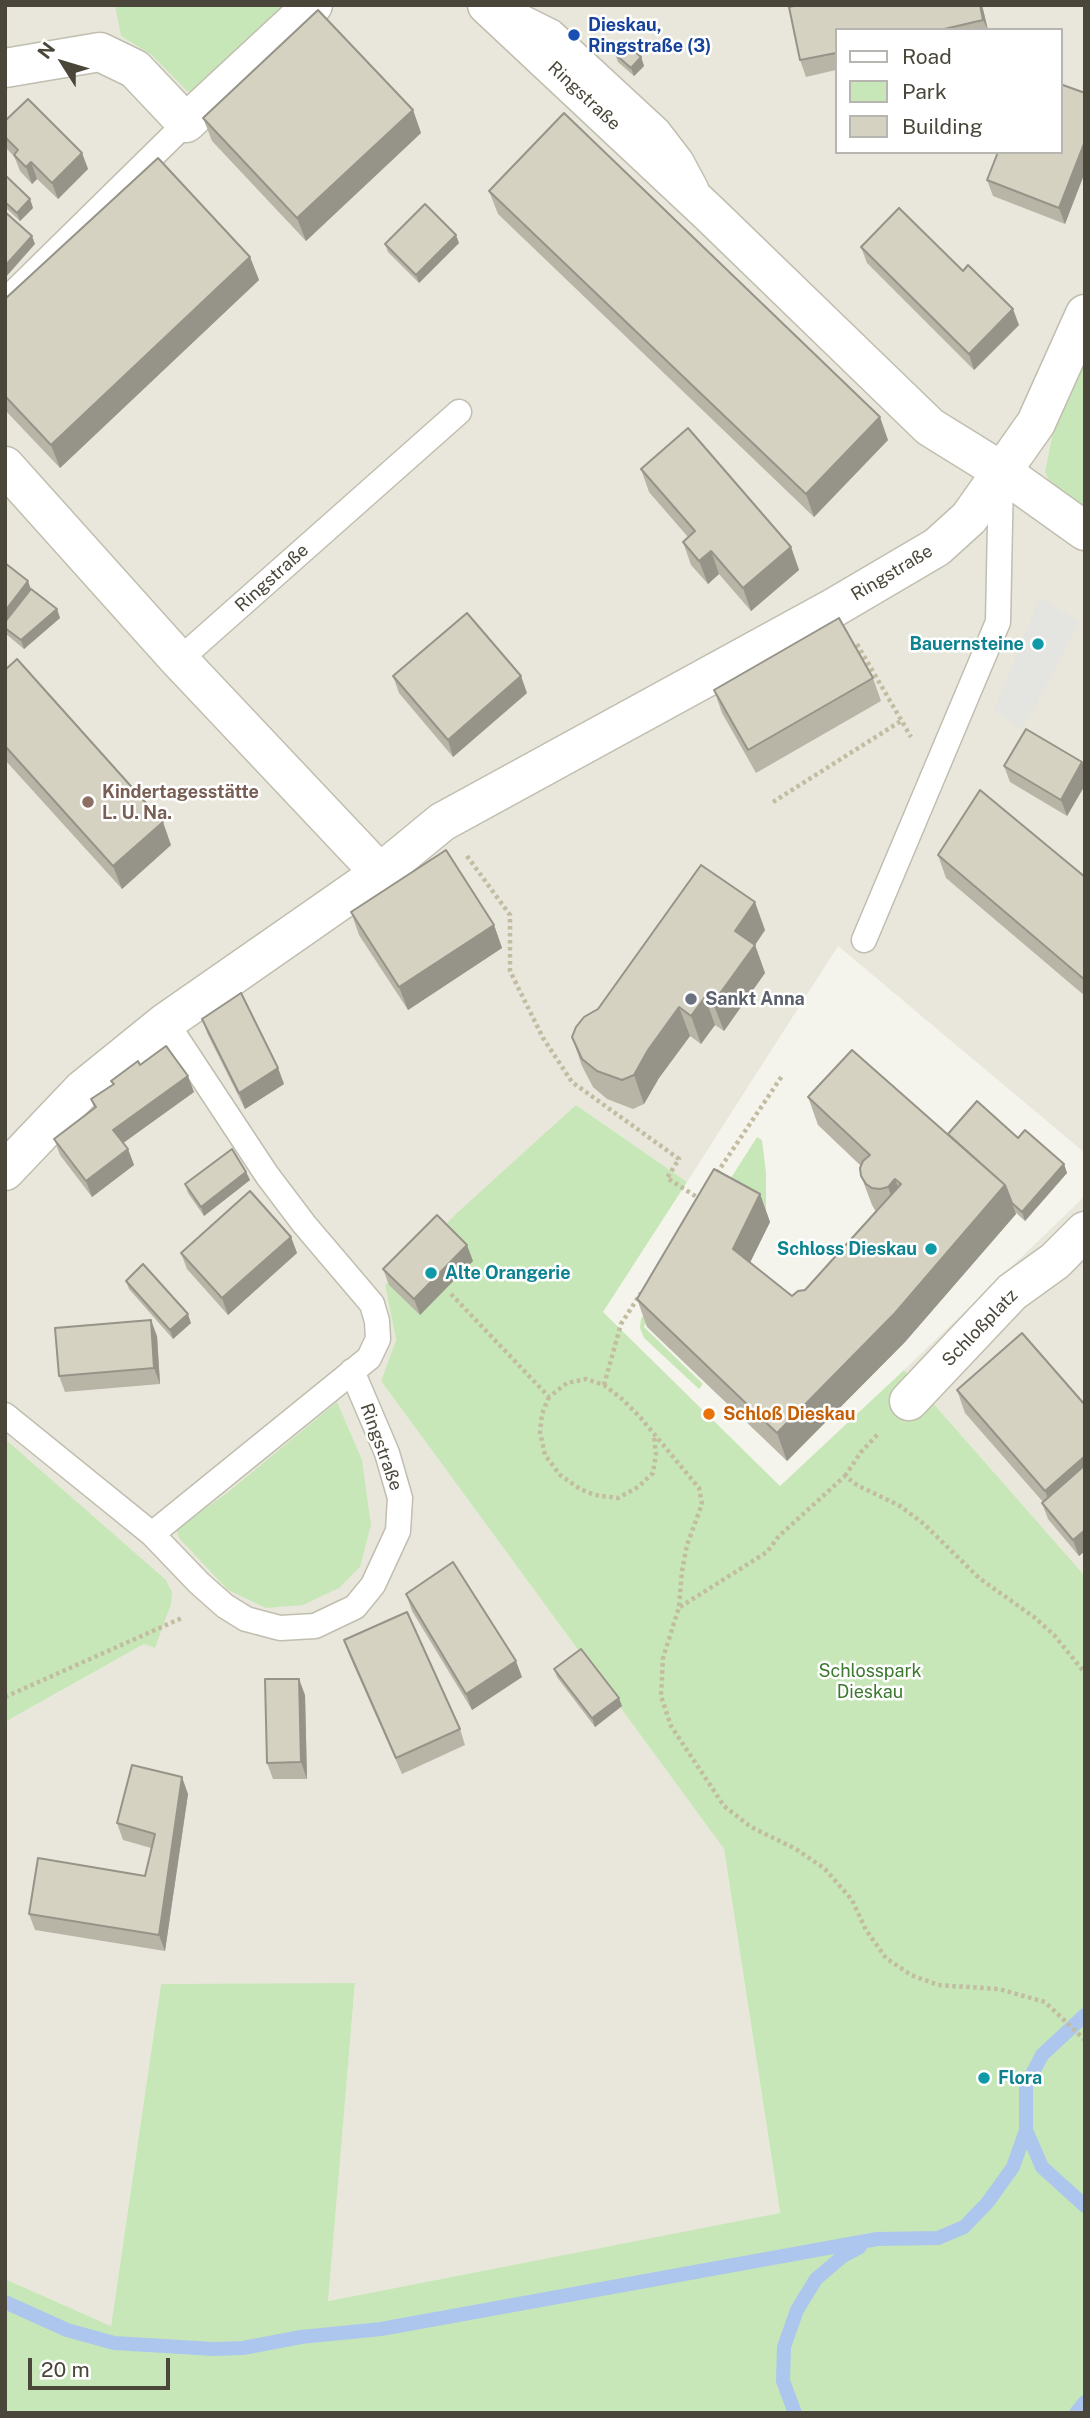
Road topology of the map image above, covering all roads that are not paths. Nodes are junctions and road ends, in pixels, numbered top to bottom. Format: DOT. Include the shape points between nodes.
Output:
graph roads {
  1 [pos="313,5"];
  2 [pos="487,5"];
  3 [pos="499,5"];
  4 [pos="5,68"];
  5 [pos="186,123"];
  6 [pos="709,213"];
  7 [pos="5,301"];
  8 [pos="1085,314"];
  9 [pos="459,412"];
  10 [pos="5,466"];
  11 [pos="1001,471"];
  12 [pos="1085,531"];
  13 [pos="180,660"];
  14 [pos="380,873"];
  15 [pos="864,940"];
  16 [pos="166,1022"];
  17 [pos="5,1171"];
  18 [pos="1085,1231"];
  19 [pos="352,1371"];
  20 [pos="909,1401"];
  21 [pos="5,1415"];
  22 [pos="152,1534"];
  1 -- 5 [label="street"];
  2 -- 6 [label="street, Ringstraße"];
  3 -- 6 [label="lane" via="552,32 658,130 681,160"];
  4 -- 5 [label="street" via="100,51 135,69"];
  5 -- 7 [label="lane"];
  6 -- 11 [label="street, Ringstraße" via="930,427"];
  8 -- 11 [label="street" via="1036,423"];
  9 -- 13 [label="lane, Ringstraße"];
  10 -- 13 [label="street"];
  11 -- 12 [label="street"];
  11 -- 14 [label="street, Ringstraße" via="969,518 937,547 442,822"];
  11 -- 15 [label="lane" via="998,622"];
  13 -- 14 [label="street"];
  14 -- 16 [label="street, Ringstraße"];
  16 -- 17 [label="street, Ringstraße" via="82,1090"];
  16 -- 19 [label="lane" via="267,1175 372,1304 378,1339 369,1358"];
  18 -- 20 [label="street, Schloßplatz" via="1055,1261 1012,1292"];
  19 -- 22 [label="lane"];
  19 -- 22 [label="lane, Ringstraße" via="400,1498 398,1531 387,1559 355,1607 315,1626 280,1628 246,1619 199,1583"];
  21 -- 22 [label="lane, Ringstraße"];
}
